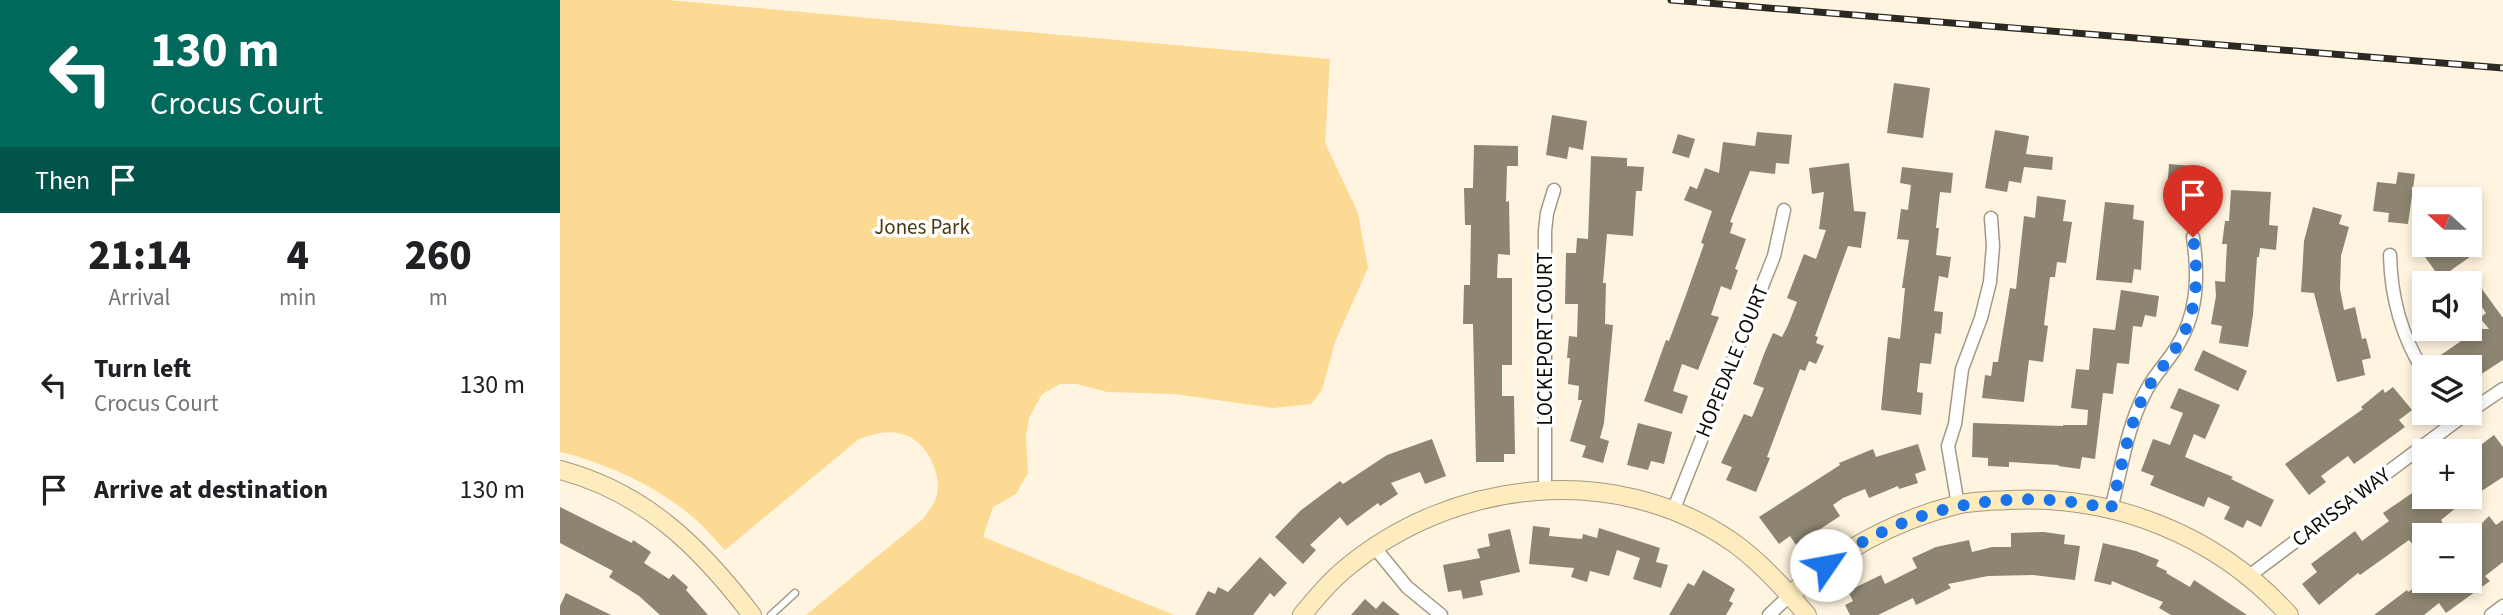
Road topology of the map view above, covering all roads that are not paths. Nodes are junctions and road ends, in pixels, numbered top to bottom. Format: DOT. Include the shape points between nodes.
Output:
graph roads {
  1 [pos="1555,190"];
  2 [pos="1784,211"];
  3 [pos="1991,218"];
  4 [pos="2193,237"];
  5 [pos="2390,255"];
  6 [pos="2414,355"];
  7 [pos="2503,389"];
  8 [pos="2482,402"];
  9 [pos="2447,425"];
  10 [pos="560,470"];
  11 [pos="1545,490"];
  12 [pos="1958,505"];
  13 [pos="2111,509"];
  14 [pos="1673,510"];
  15 [pos="1375,548"];
  16 [pos="2249,576"];
  17 [pos="795,593"];
  18 [pos="1789,596"];
  19 [pos="2503,606"];
  20 [pos="752,615"];
  21 [pos="771,615"];
  22 [pos="1301,615"];
  23 [pos="1441,615"];
  24 [pos="1769,615"];
  25 [pos="1807,615"];
  26 [pos="2289,615"];
  27 [pos="2490,615"];
  1 -- 11 [label="street, LOCKEPORT COURT" via="1545,231"];
  2 -- 14 [label="street, HOPEDALE COURT" via="1774,256"];
  3 -- 12 [label="street" via="1990,282 1962,369 1948,446"];
  4 -- 13 [label="street" via="2197,285 2190,318 2137,411"];
  5 -- 6 [label="street" via="2396,310"];
  7 -- 8 [label="street, CARISSA WAY"];
  9 -- 16 [label="street, CARISSA WAY"];
  10 -- 20 [label="street" via="592,480 651,511 702,554"];
  11 -- 14 [label="street" via="1604,493"];
  11 -- 15 [label="street" via="1460,505"];
  12 -- 13 [label="street" via="2031,499"];
  12 -- 18 [label="street" via="1873,536 1843,553"];
  13 -- 16 [label="street" via="2177,531"];
  14 -- 18 [label="street" via="1732,541"];
  15 -- 22 [label="street" via="1346,568"];
  15 -- 23 [label="street" via="1407,587"];
  16 -- 26 [label="street"];
  17 -- 21 [label="lane"];
  18 -- 24 [label="street"];
  18 -- 25 [label="street"];
  19 -- 27 [label="street"];
}
